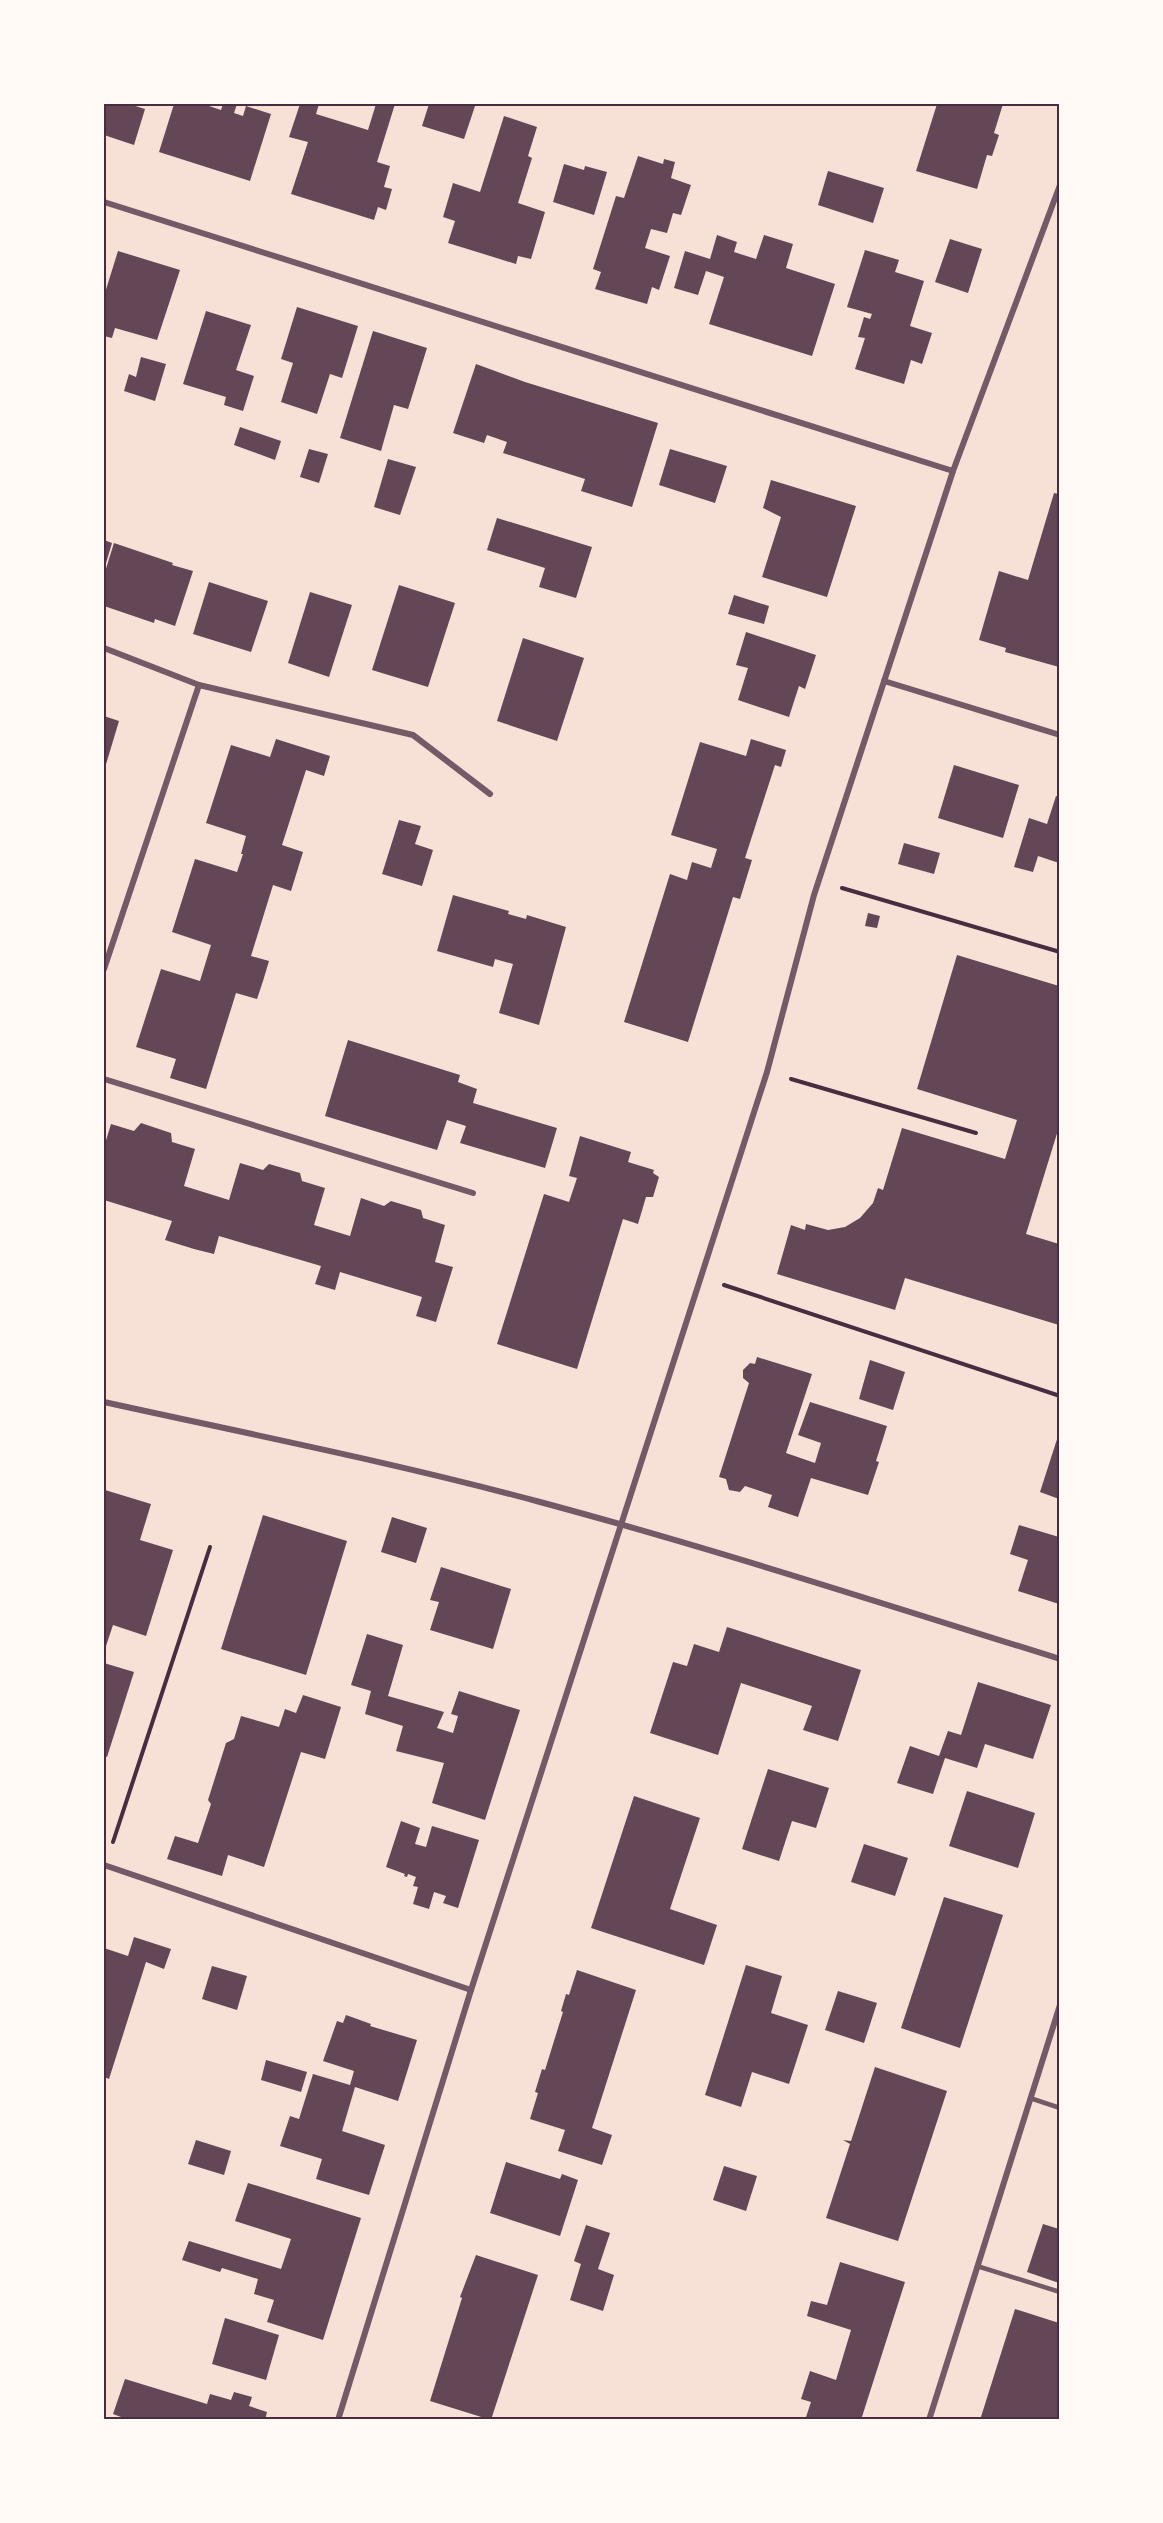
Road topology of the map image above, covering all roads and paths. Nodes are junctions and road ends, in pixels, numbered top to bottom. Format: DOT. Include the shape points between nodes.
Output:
graph roads {
  1 [pos="1059,188"];
  2 [pos="104,202"];
  3 [pos="953,471"];
  4 [pos="104,648"];
  5 [pos="884,681"];
  6 [pos="199,685"];
  7 [pos="1059,735"];
  8 [pos="490,794"];
  9 [pos="818,881"];
  10 [pos="1059,952"];
  11 [pos="104,969"];
  12 [pos="767,1072"];
  13 [pos="104,1079"];
  14 [pos="976,1133"];
  15 [pos="473,1193"];
  16 [pos="702,1276"];
  17 [pos="1059,1396"];
  18 [pos="104,1402"];
  19 [pos="620,1524"];
  20 [pos="210,1547"];
  21 [pos="1059,1659"];
  22 [pos="104,1866"];
  23 [pos="471,1990"];
  24 [pos="1059,2005"];
  25 [pos="1030,2098"];
  26 [pos="1059,2108"];
  27 [pos="977,2266"];
  28 [pos="1059,2292"];
  29 [pos="338,2420"];
  30 [pos="929,2420"];
  1 -- 3 [label="street"];
  2 -- 3 [label="street"];
  3 -- 5 [label="street"];
  4 -- 6 [label="street"];
  5 -- 7 [label="street"];
  5 -- 9 [label="street"];
  6 -- 8 [label="street" via="413,735"];
  6 -- 11 [label="street"];
  9 -- 10 [label="path"];
  9 -- 12 [label="street"];
  12 -- 14 [label="path"];
  12 -- 16 [label="street"];
  13 -- 15 [label="street"];
  16 -- 17 [label="path" via="761,1299"];
  16 -- 19 [label="street"];
  18 -- 19 [label="street" via="537,1501"];
  19 -- 21 [label="street"];
  19 -- 23 [label="street"];
  20 -- 22 [label="path"];
  22 -- 23 [label="street"];
  23 -- 29 [label="street"];
  24 -- 25 [label="street"];
  25 -- 26 [label="lane"];
  25 -- 27 [label="street"];
  27 -- 28 [label="lane"];
  27 -- 30 [label="street"];
}
